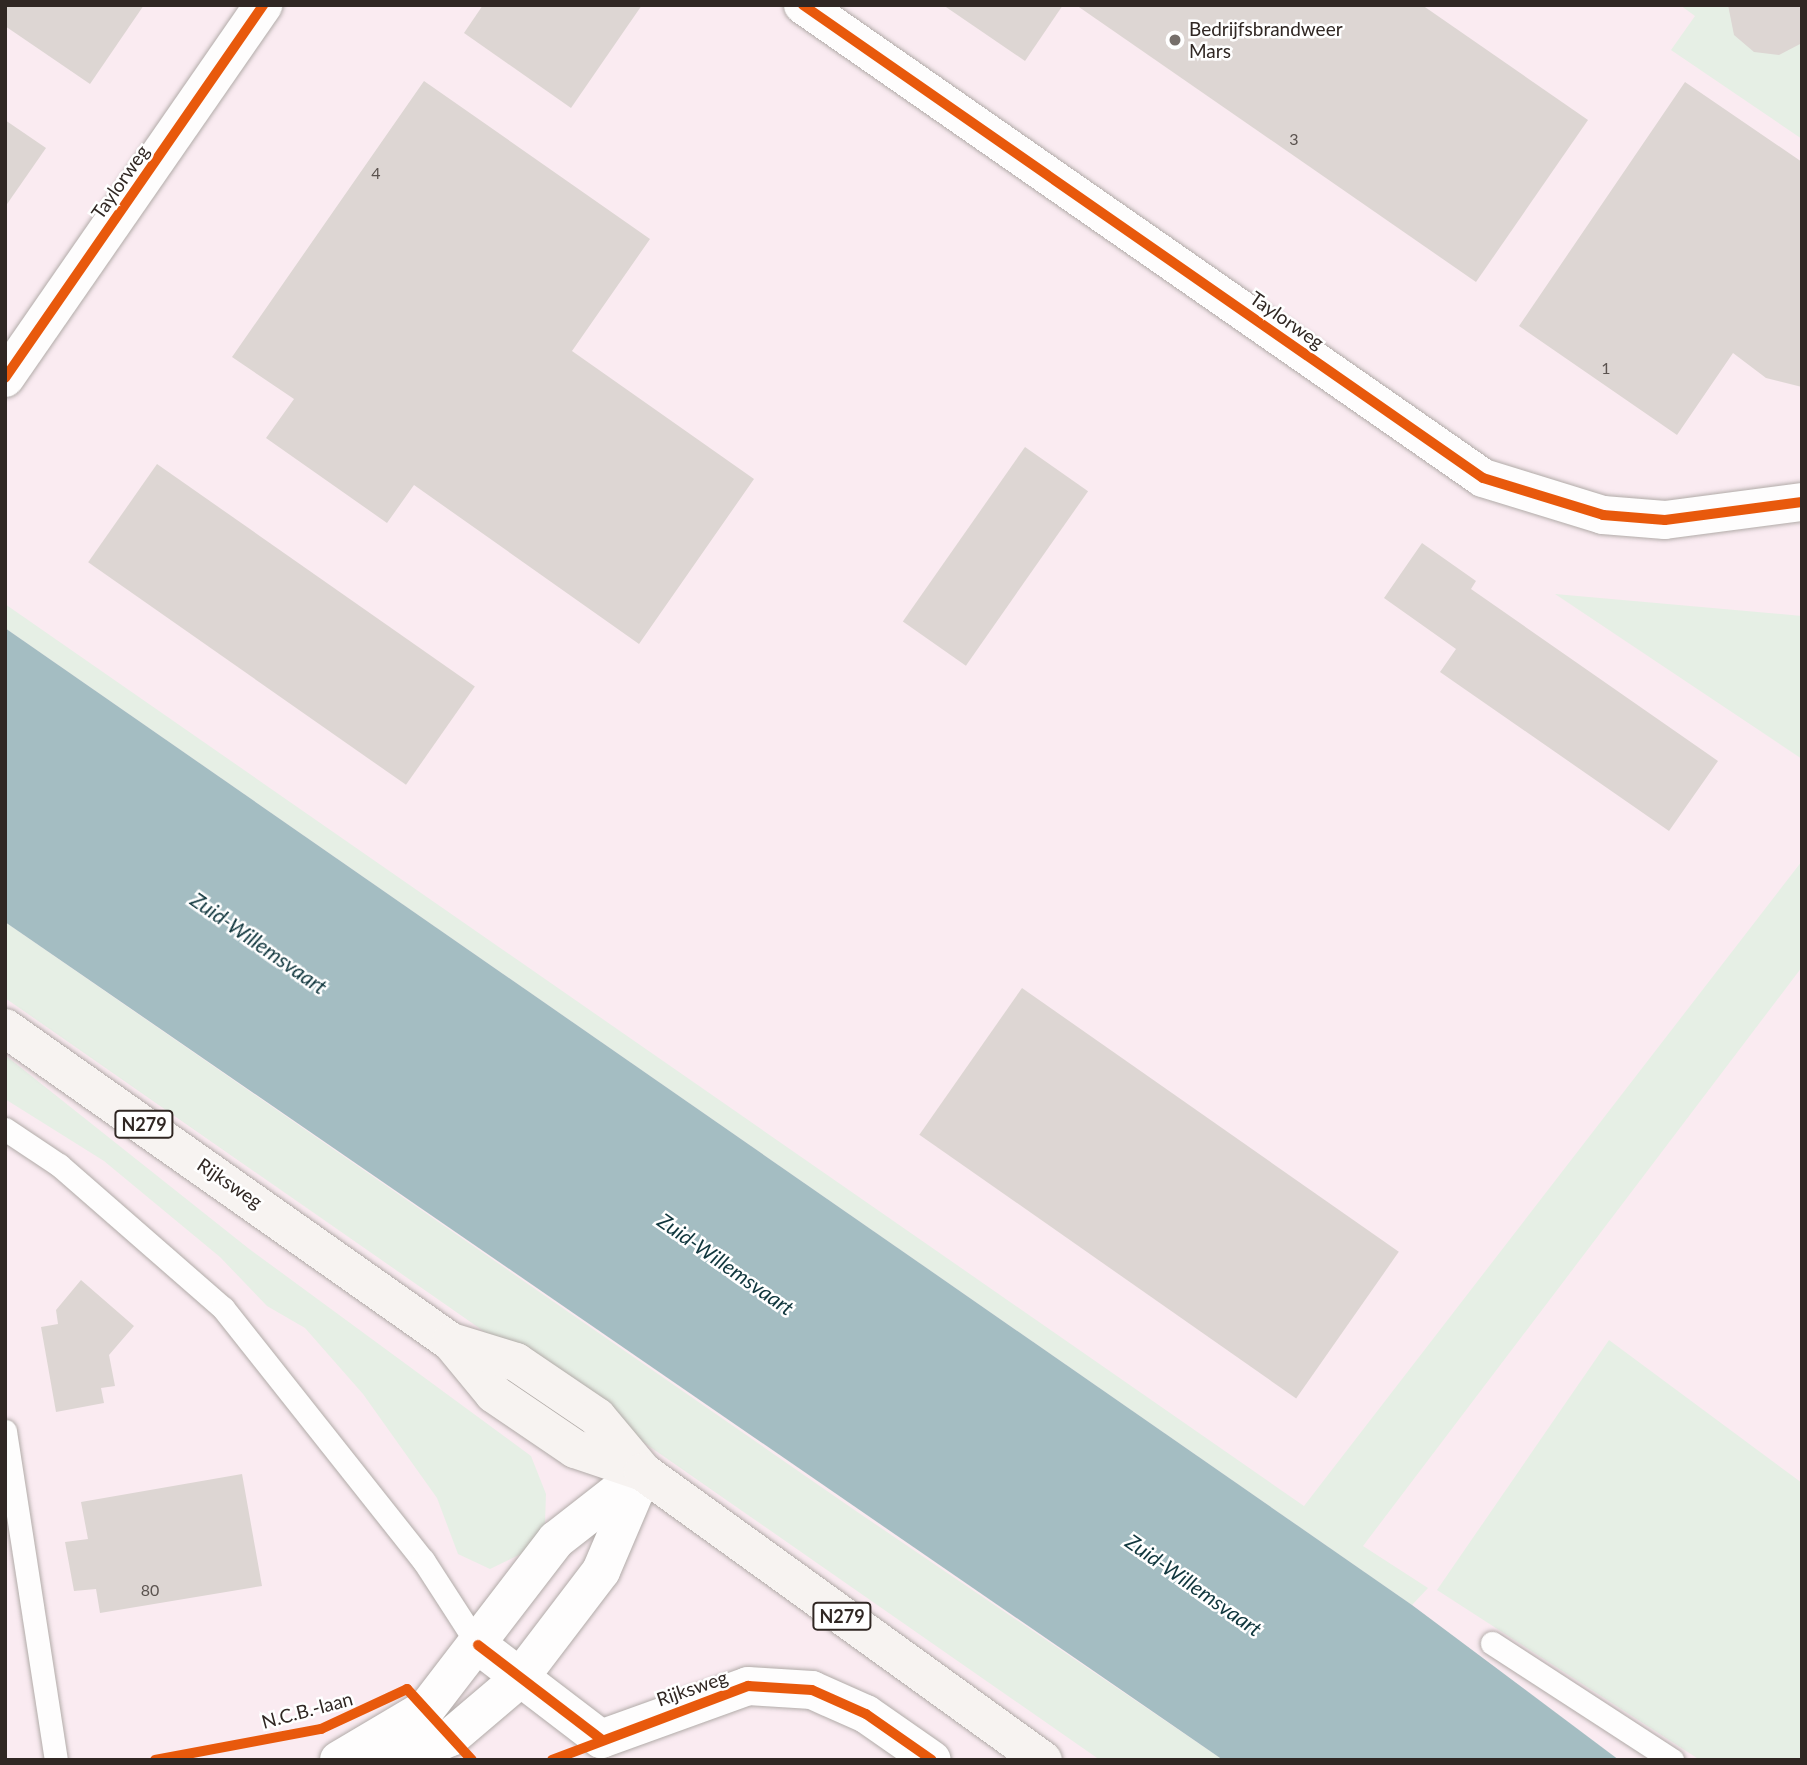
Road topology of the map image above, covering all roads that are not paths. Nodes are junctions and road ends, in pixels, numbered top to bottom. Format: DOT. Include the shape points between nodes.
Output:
graph roads {
  1 [pos="263,5"];
  2 [pos="803,5"];
  3 [pos="5,378"];
  4 [pos="1802,502"];
  5 [pos="5,1028"];
  6 [pos="5,1129"];
  7 [pos="5,1431"];
  8 [pos="643,1472"];
  9 [pos="1492,1643"];
  10 [pos="478,1645"];
  11 [pos="518,1679"];
  12 [pos="56,1760"];
  13 [pos="339,1760"];
  14 [pos="397,1760"];
  15 [pos="932,1760"];
  16 [pos="1042,1760"];
  17 [pos="1672,1760"];
  1 -- 3 [label="street, Taylorweg"];
  2 -- 4 [label="street, Taylorweg" via="1483,478 1603,515 1665,520"];
  5 -- 8 [label="main road, Rijksweg / N279" via="451,1342 526,1368 597,1417"];
  6 -- 10 [label="lane" via="60,1166 223,1308 422,1560"];
  7 -- 12 [label="lane"];
  8 -- 10 [label="street" via="556,1540"];
  8 -- 11 [label="street" via="601,1571"];
  8 -- 16 [label="main road, Rijksweg / N279"];
  9 -- 17 [label="lane"];
  10 -- 11 [label="street, Rijksweg"];
  10 -- 13 [label="street" via="426,1708"];
  11 -- 14 [label="street" via="451,1737"];
  11 -- 15 [label="street, Rijksweg" via="601,1739 748,1686 812,1690 866,1714"];
}
